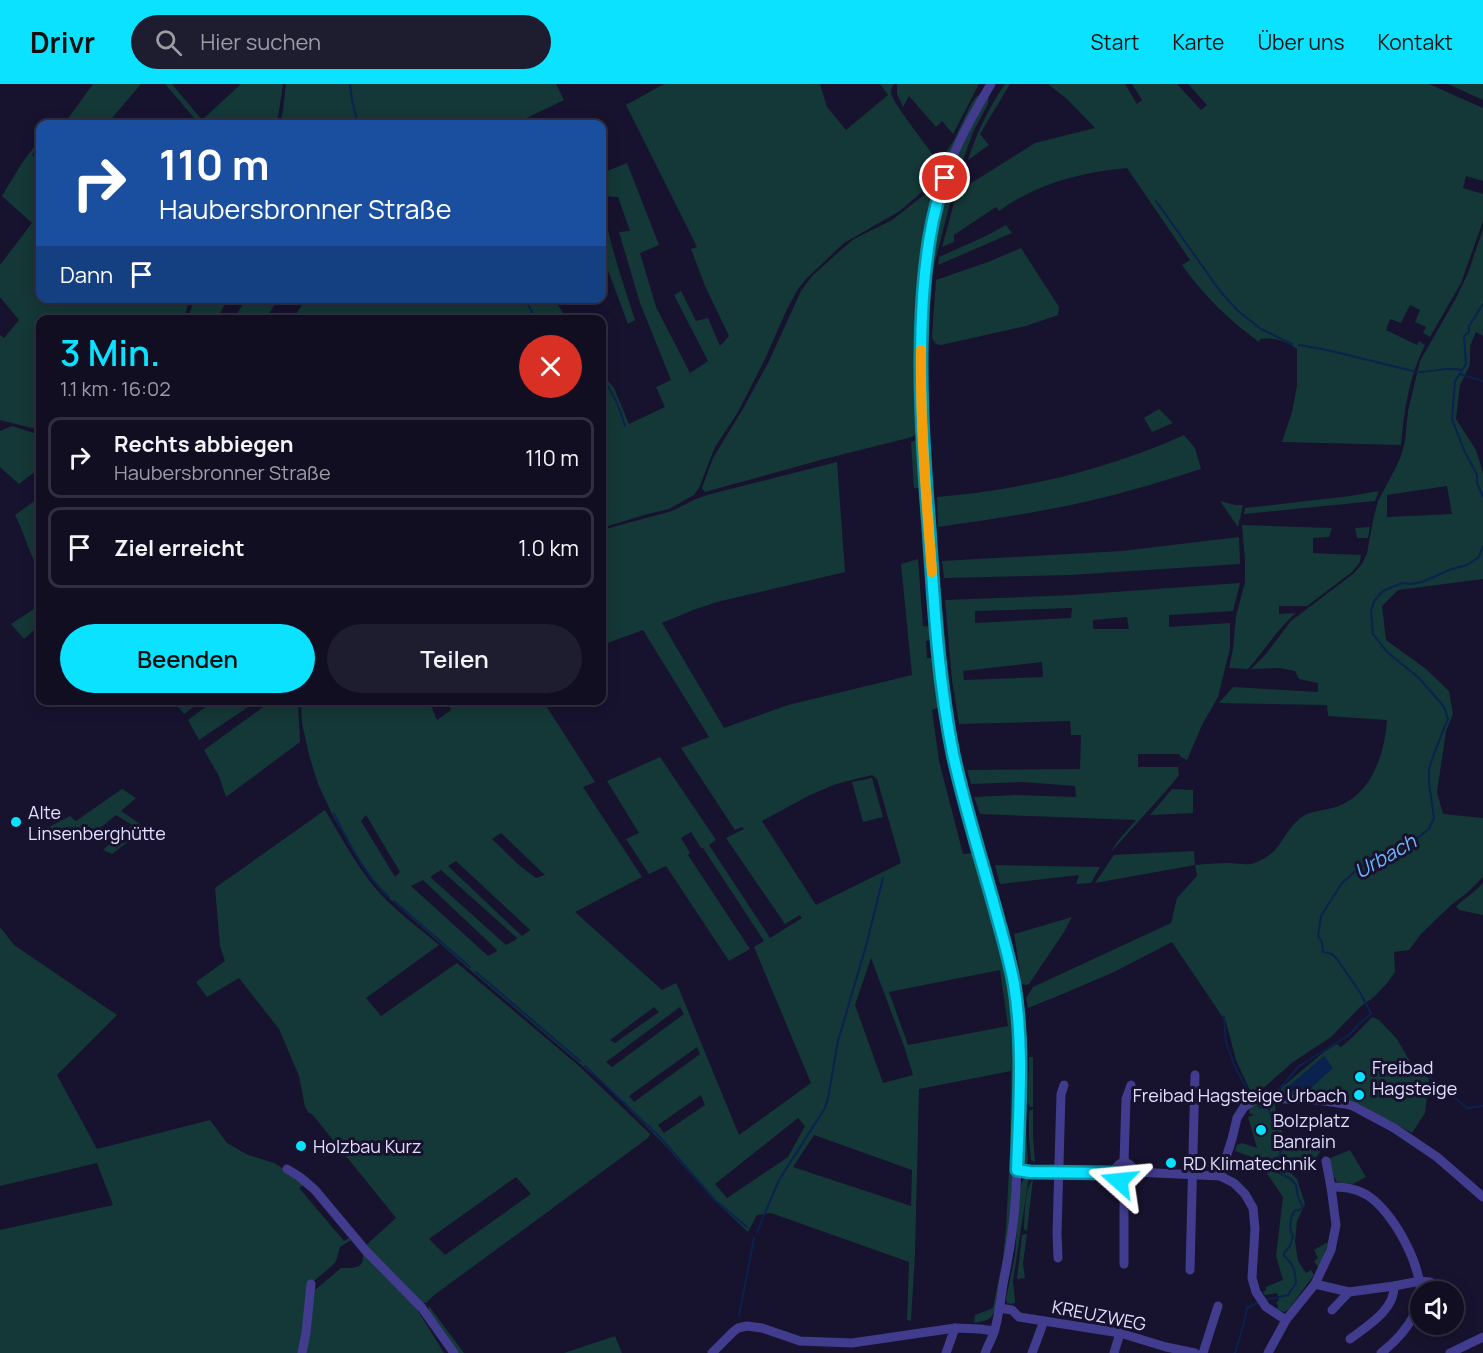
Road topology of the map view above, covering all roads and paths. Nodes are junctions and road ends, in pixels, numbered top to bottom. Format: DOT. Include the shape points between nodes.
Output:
graph roads {
  1 [pos="991,84"];
  2 [pos="1195,1075"];
  3 [pos="1064,1085"];
  4 [pos="1131,1085"];
  5 [pos="1326,1161"];
  6 [pos="1124,1162"];
  7 [pos="287,1169"];
  8 [pos="1017,1170"];
  9 [pos="1136,1172"];
  10 [pos="1059,1173"];
  11 [pos="1113,1173"];
  12 [pos="1192,1174"];
  13 [pos="1220,1176"];
  14 [pos="1124,1183"];
  15 [pos="1331,1187"];
  16 [pos="1483,1197"];
  17 [pos="1058,1258"];
  18 [pos="1124,1264"];
  19 [pos="1190,1270"];
  20 [pos="1420,1281"];
  21 [pos="1410,1283"];
  22 [pos="311,1284"];
  23 [pos="1315,1284"];
  24 [pos="1394,1286"];
  25 [pos="1349,1293"];
  26 [pos="1218,1306"];
  27 [pos="999,1308"];
  28 [pos="1332,1310"];
  29 [pos="1286,1320"];
  30 [pos="1044,1321"];
  31 [pos="1410,1321"];
  32 [pos="955,1328"];
  33 [pos="994,1331"];
  34 [pos="1120,1332"];
  35 [pos="1483,1337"];
  36 [pos="1350,1339"];
  37 [pos="1165,1350"];
  38 [pos="302,1353"];
  39 [pos="454,1353"];
  40 [pos="712,1353"];
  41 [pos="946,1353"];
  42 [pos="985,1353"];
  43 [pos="1032,1353"];
  44 [pos="1114,1353"];
  45 [pos="1195,1353"];
  46 [pos="1203,1353"];
  47 [pos="1268,1353"];
  48 [pos="1381,1353"];
  49 [pos="1450,1353"];
  1 -- 8 [label="street" via="963,136 940,192 926,262 921,326 922,437 940,671 953,753 1014,984 1020,1068"];
  2 -- 12 [label="street"];
  3 -- 10 [label="street"];
  4 -- 6 [label="street" via="1126,1099"];
  5 -- 15 [label="street"];
  6 -- 9 [label="street"];
  6 -- 11 [label="street"];
  7 -- 39 [label="street" via="315,1190 366,1251 422,1308"];
  8 -- 10 [label="street"];
  8 -- 27 [label="street" via="1011,1240"];
  9 -- 12 [label="street"];
  9 -- 14 [label="street"];
  10 -- 11 [label="street"];
  10 -- 17 [label="street"];
  11 -- 14 [label="street"];
  12 -- 13 [label="street"];
  12 -- 19 [label="street"];
  13 -- 16 [label="street" via="1237,1118 1257,1098 1338,1102 1394,1128 1437,1157"];
  13 -- 29 [label="street" via="1234,1183 1253,1208 1252,1278 1266,1307"];
  14 -- 18 [label="street"];
  15 -- 20 [label="street" via="1348,1187 1366,1194 1392,1218"];
  15 -- 23 [label="street" via="1336,1225 1332,1250"];
  21 -- 24 [label="street"];
  22 -- 38 [label="street"];
  23 -- 25 [label="street"];
  23 -- 29 [label="street"];
  24 -- 25 [label="street"];
  24 -- 36 [label="street" via="1388,1307"];
  25 -- 28 [label="street"];
  26 -- 46 [label="street"];
  27 -- 30 [label="street, KREUZWEG" via="1012,1310 1019,1317"];
  27 -- 33 [label="street"];
  29 -- 47 [label="street"];
  30 -- 34 [label="street, KREUZWEG"];
  30 -- 43 [label="street"];
  31 -- 48 [label="street"];
  32 -- 33 [label="street"];
  32 -- 40 [label="street" via="852,1343 800,1341 747,1326 733,1332"];
  32 -- 41 [label="street"];
  33 -- 42 [label="street"];
  34 -- 37 [label="street, KREUZWEG"];
  34 -- 44 [label="street"];
  35 -- 49 [label="street"];
  37 -- 45 [label="street, KREUZWEG"];
}
